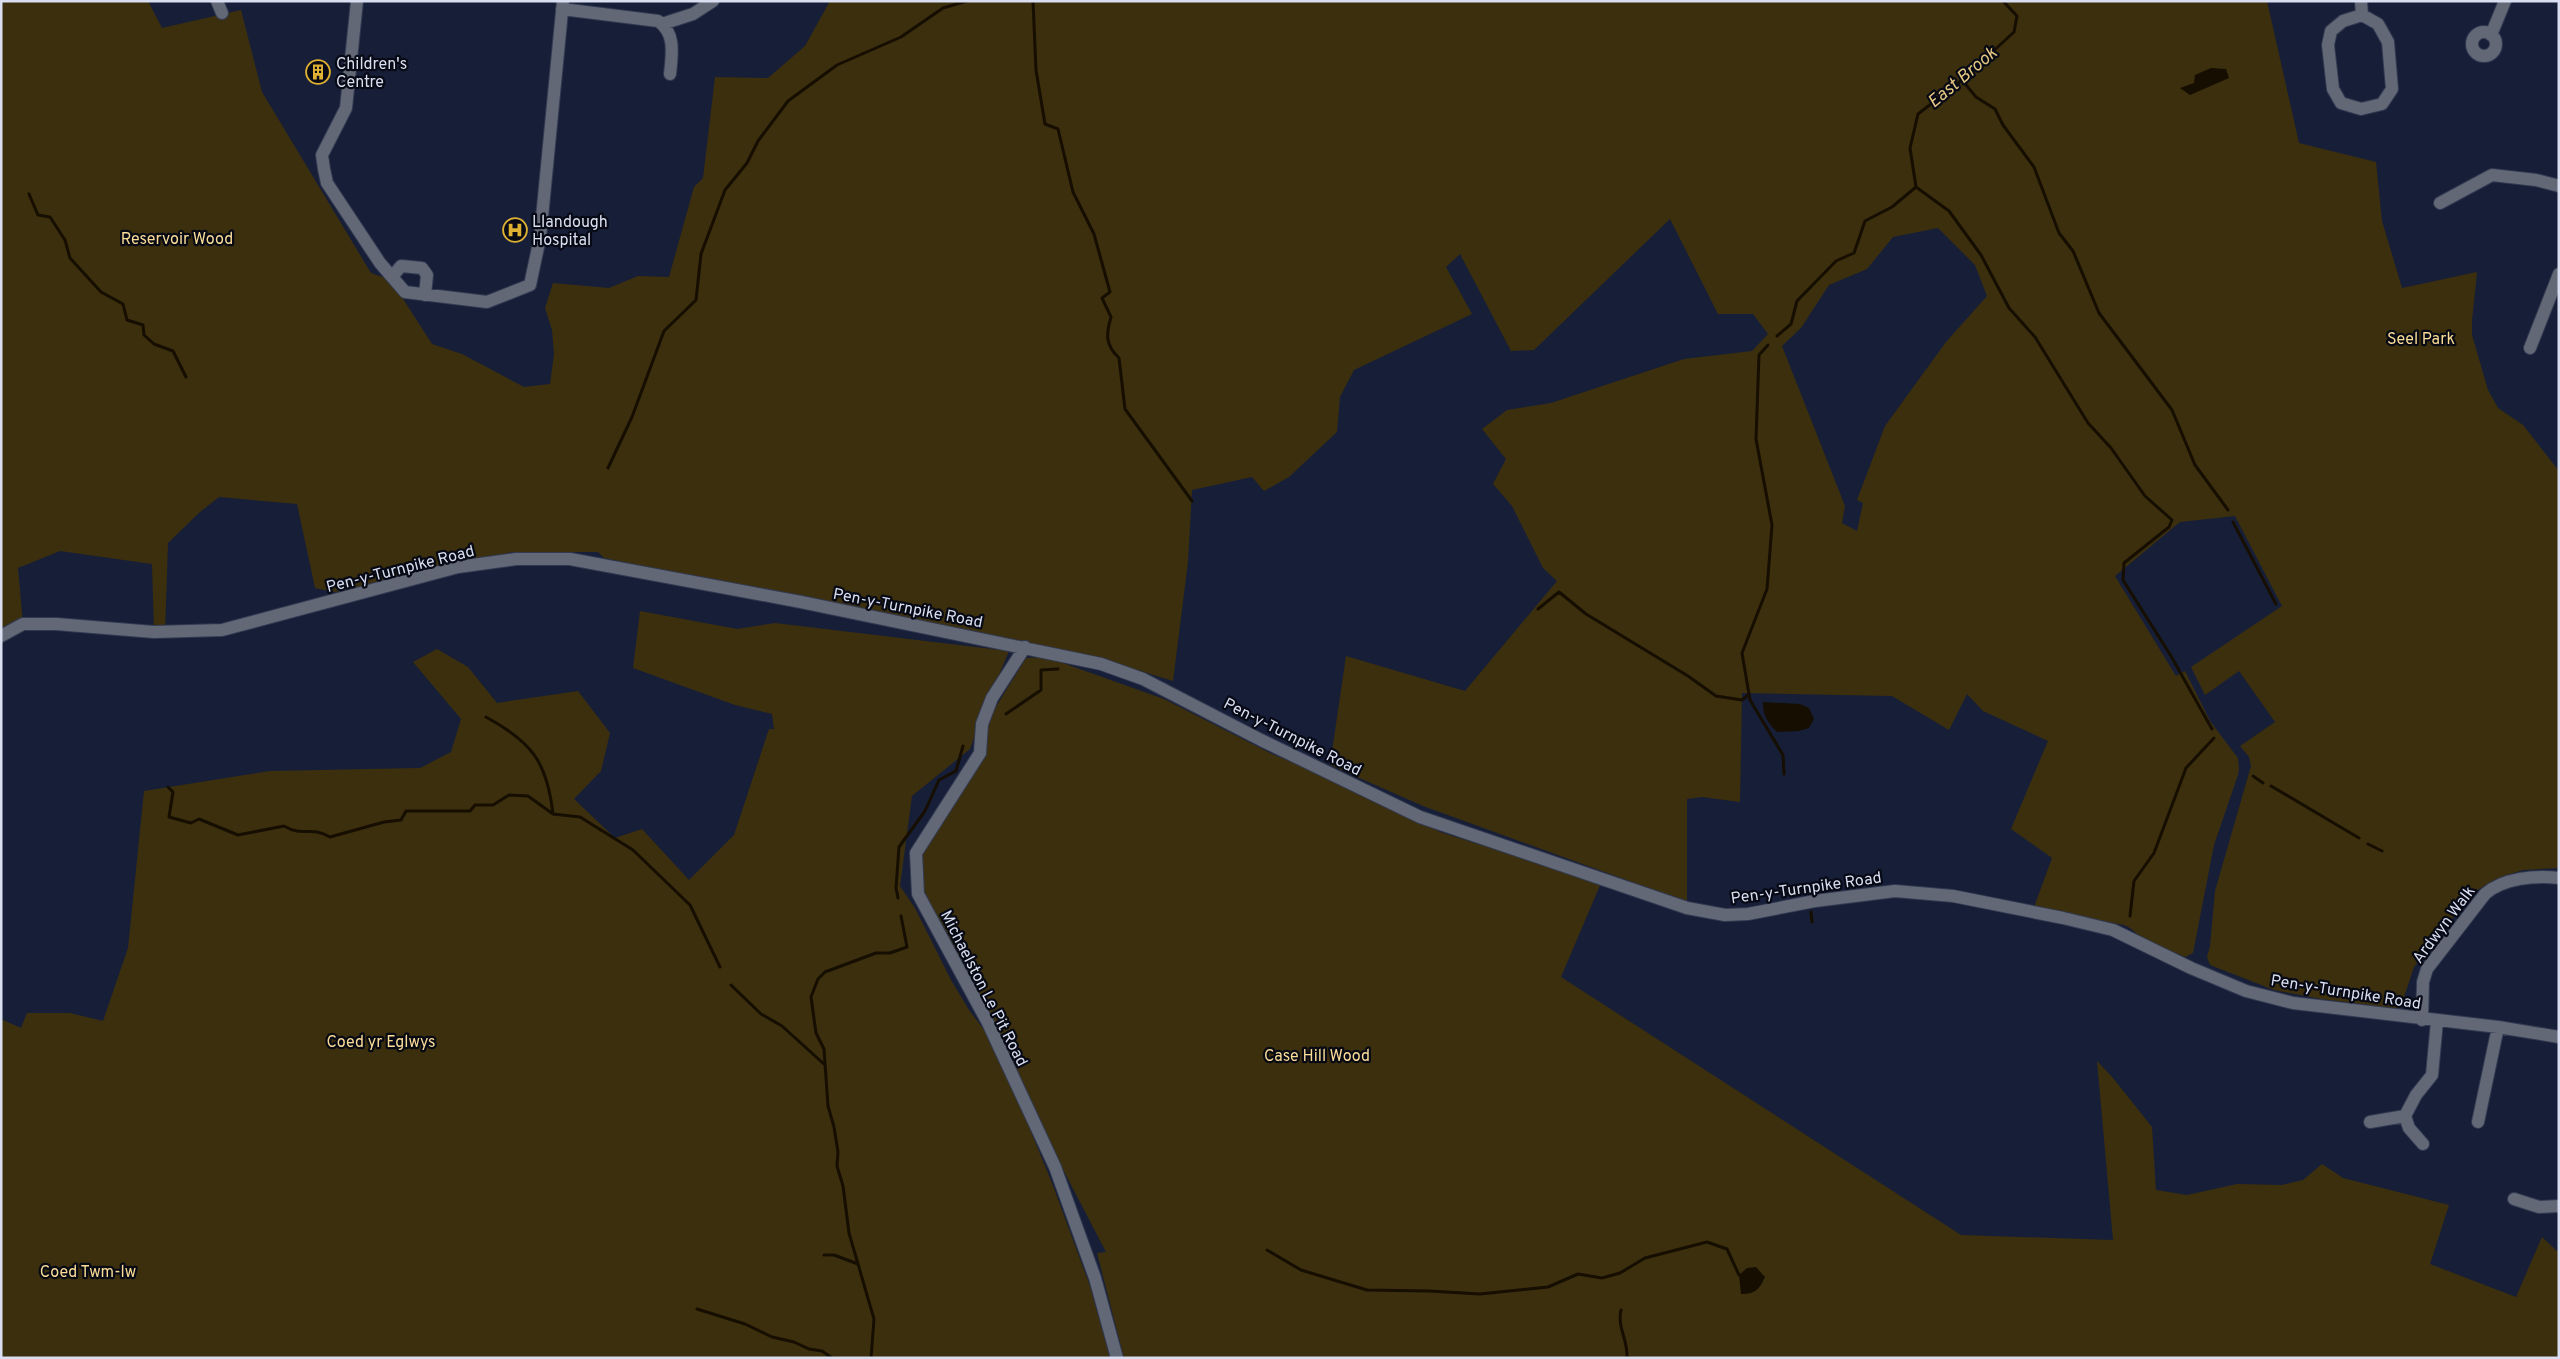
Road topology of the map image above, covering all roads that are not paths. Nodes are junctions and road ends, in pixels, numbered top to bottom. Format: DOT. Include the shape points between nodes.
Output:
graph roads {
  1 [pos="217,1"];
  2 [pos="357,1"];
  3 [pos="713,1"];
  4 [pos="2361,1"];
  5 [pos="2505,1"];
  6 [pos="563,5"];
  7 [pos="222,13"];
  8 [pos="2362,15"];
  9 [pos="662,24"];
  10 [pos="2491,35"];
  11 [pos="670,74"];
  12 [pos="2559,186"];
  13 [pos="2440,203"];
  14 [pos="2559,274"];
  15 [pos="392,278"];
  16 [pos="425,295"];
  17 [pos="2530,348"];
  18 [pos="1,636"];
  19 [pos="1025,647"];
  20 [pos="2559,878"];
  21 [pos="2422,1020"];
  22 [pos="2437,1021"];
  23 [pos="2498,1027"];
  24 [pos="2559,1037"];
  25 [pos="2405,1116"];
  26 [pos="2370,1122"];
  27 [pos="2478,1122"];
  28 [pos="2423,1144"];
  29 [pos="2514,1199"];
  30 [pos="2559,1206"];
  31 [pos="1118,1358"];
  1 -- 7 [label="street"];
  2 -- 15 [label="street" via="346,108 322,155 327,183"];
  3 -- 9 [label="street" via="693,14"];
  4 -- 8 [label="street"];
  5 -- 10 [label="street"];
  6 -- 9 [label="street" via="653,19"];
  6 -- 16 [label="street" via="540,238 530,285 488,302"];
  8 -- 8 [label="street" via="2378,24 2388,42 2392,89 2382,104 2361,109 2341,103 2333,89 2328,45 2331,32 2343,21"];
  9 -- 11 [label="street" via="671,39"];
  12 -- 13 [label="street" via="2492,175"];
  14 -- 17 [label="street"];
  15 -- 16 [label="street" via="405,292"];
  15 -- 16 [label="street" via="401,266 422,268 427,276"];
  18 -- 19 [label="street, Pen-y-Turnpike Road" via="23,624 154,632 222,630 458,567 516,559 570,559"];
  19 -- 21 [label="street, Pen-y-Turnpike Road" via="1101,664 1144,679 1420,817 1687,908 1726,915 1895,891 1953,896 2112,930 2246,991 2293,1003"];
  19 -- 31 [label="street, Michaelston Le Pit Road" via="992,698 982,724 980,753 916,853 918,894 988,1023 1056,1167 1095,1278"];
  20 -- 21 [label="street, Ardwyn Walk" via="2534,877 2495,887 2485,894 2427,969 2423,982"];
  21 -- 22 [label="street, Pen-y-Turnpike Road"];
  22 -- 23 [label="street, Pen-y-Turnpike Road"];
  22 -- 25 [label="street" via="2432,1075"];
  23 -- 24 [label="street, Pen-y-Turnpike Road"];
  23 -- 27 [label="street"];
  25 -- 26 [label="street"];
  25 -- 28 [label="street" via="2409,1128"];
  29 -- 30 [label="street" via="2539,1206"];
}
